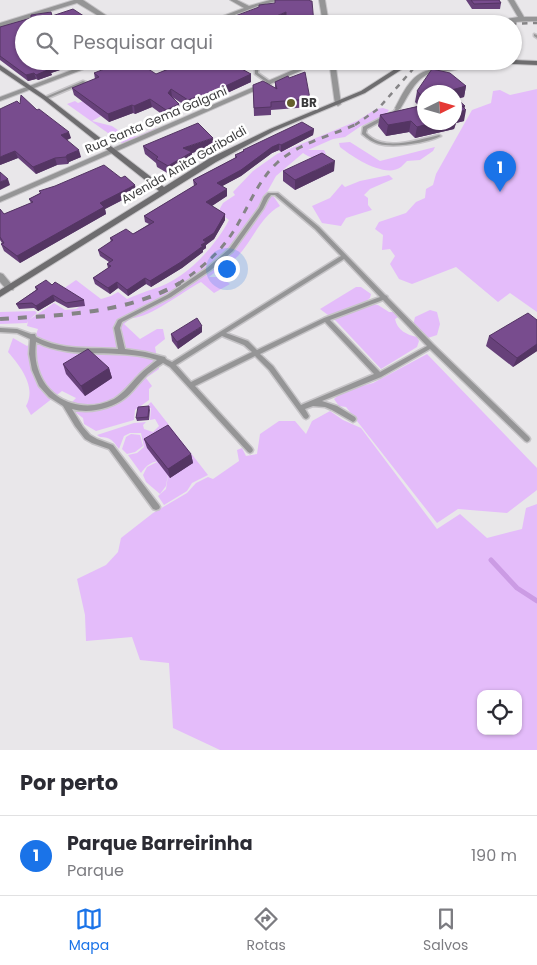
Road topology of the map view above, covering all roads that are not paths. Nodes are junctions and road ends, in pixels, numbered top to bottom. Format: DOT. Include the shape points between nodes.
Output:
graph roads {
  1 [pos="78,0"];
  2 [pos="233,0"];
  3 [pos="277,0"];
  4 [pos="322,0"];
  5 [pos="511,0"];
  6 [pos="249,8"];
  7 [pos="31,15"];
  8 [pos="102,15"];
  9 [pos="229,15"];
  10 [pos="324,15"];
  11 [pos="520,15"];
  12 [pos="522,19"];
  13 [pos="537,19"];
  14 [pos="15,20"];
  15 [pos="0,25"];
  16 [pos="522,63"];
  17 [pos="537,64"];
  18 [pos="0,67"];
  19 [pos="78,70"];
  20 [pos="256,70"];
  21 [pos="300,70"];
  22 [pos="333,70"];
  23 [pos="398,70"];
  24 [pos="443,70"];
  25 [pos="84,82"];
  26 [pos="270,83"];
  27 [pos="29,88"];
  28 [pos="45,98"];
  29 [pos="0,99"];
  30 [pos="338,104"];
  31 [pos="398,108"];
  32 [pos="439,136"];
  33 [pos="113,151"];
  34 [pos="163,190"];
  35 [pos="0,200"];
  36 [pos="344,256"];
  37 [pos="0,276"];
  38 [pos="10,288"];
  39 [pos="0,294"];
  40 [pos="385,297"];
  41 [pos="326,320"];
  42 [pos="0,330"];
  43 [pos="222,334"];
  44 [pos="33,336"];
  45 [pos="431,346"];
  46 [pos="122,352"];
  47 [pos="254,352"];
  48 [pos="163,359"];
  49 [pos="172,365"];
  50 [pos="379,375"];
  51 [pos="190,385"];
  52 [pos="66,405"];
  53 [pos="309,406"];
  54 [pos="300,408"];
  55 [pos="306,416"];
  56 [pos="353,419"];
  57 [pos="527,439"];
  58 [pos="250,450"];
  59 [pos="156,507"];
  1 -- 7 [label="street"];
  1 -- 8 [label="street"];
  2 -- 6 [label="street"];
  3 -- 6 [label="street"];
  4 -- 10 [label="street"];
  5 -- 11 [label="street"];
  6 -- 9 [label="street"];
  12 -- 13 [label="street"];
  14 -- 15 [label="street"];
  16 -- 17 [label="main road"];
  18 -- 27 [label="main road"];
  19 -- 27 [label="street"];
  20 -- 26 [label="lane"];
  21 -- 26 [label="street, Rua Santa Gema Galgani"];
  22 -- 30 [label="street"];
  23 -- 30 [label="main road, Avenida Anita Garibaldi" via="372,88"];
  24 -- 31 [label="street" via="421,75"];
  25 -- 28 [label="lane"];
  26 -- 33 [label="street, Rua Santa Gema Galgani"];
  27 -- 28 [label="main road"];
  27 -- 29 [label="street"];
  28 -- 33 [label="main road"];
  30 -- 34 [label="main road, Avenida Anita Garibaldi" via="249,141"];
  31 -- 32 [label="lane" via="365,128 368,138 388,144"];
  33 -- 34 [label="main road"];
  33 -- 35 [label="street, Rua Santa Gema Galgani"];
  34 -- 38 [label="main road, Avenida Anita Garibaldi"];
  36 -- 40 [label="lane"];
  36 -- 43 [label="lane"];
  36 -- 46 [label="lane" via="317,228 276,194 270,194 231,250 209,270 169,296 120,321 117,328"];
  37 -- 38 [label="street"];
  38 -- 39 [label="main road, Avenida Anita Garibaldi"];
  40 -- 41 [label="lane"];
  40 -- 45 [label="lane"];
  41 -- 47 [label="lane"];
  41 -- 50 [label="lane"];
  42 -- 44 [label="lane" via="22,330"];
  43 -- 47 [label="lane" via="246,343"];
  43 -- 49 [label="lane"];
  44 -- 46 [label="lane" via="61,348"];
  44 -- 52 [label="lane" via="30,351 43,387 49,396"];
  45 -- 50 [label="lane"];
  45 -- 57 [label="lane"];
  46 -- 48 [label="lane"];
  47 -- 51 [label="lane"];
  47 -- 54 [label="lane" via="271,368"];
  48 -- 49 [label="lane"];
  48 -- 52 [label="lane" via="111,404 84,409"];
  49 -- 51 [label="lane"];
  50 -- 53 [label="lane"];
  51 -- 58 [label="lane"];
  52 -- 59 [label="lane" via="83,434 94,442 111,447"];
  53 -- 54 [label="lane"];
  53 -- 56 [label="lane" via="333,407"];
  54 -- 55 [label="lane"];
}
